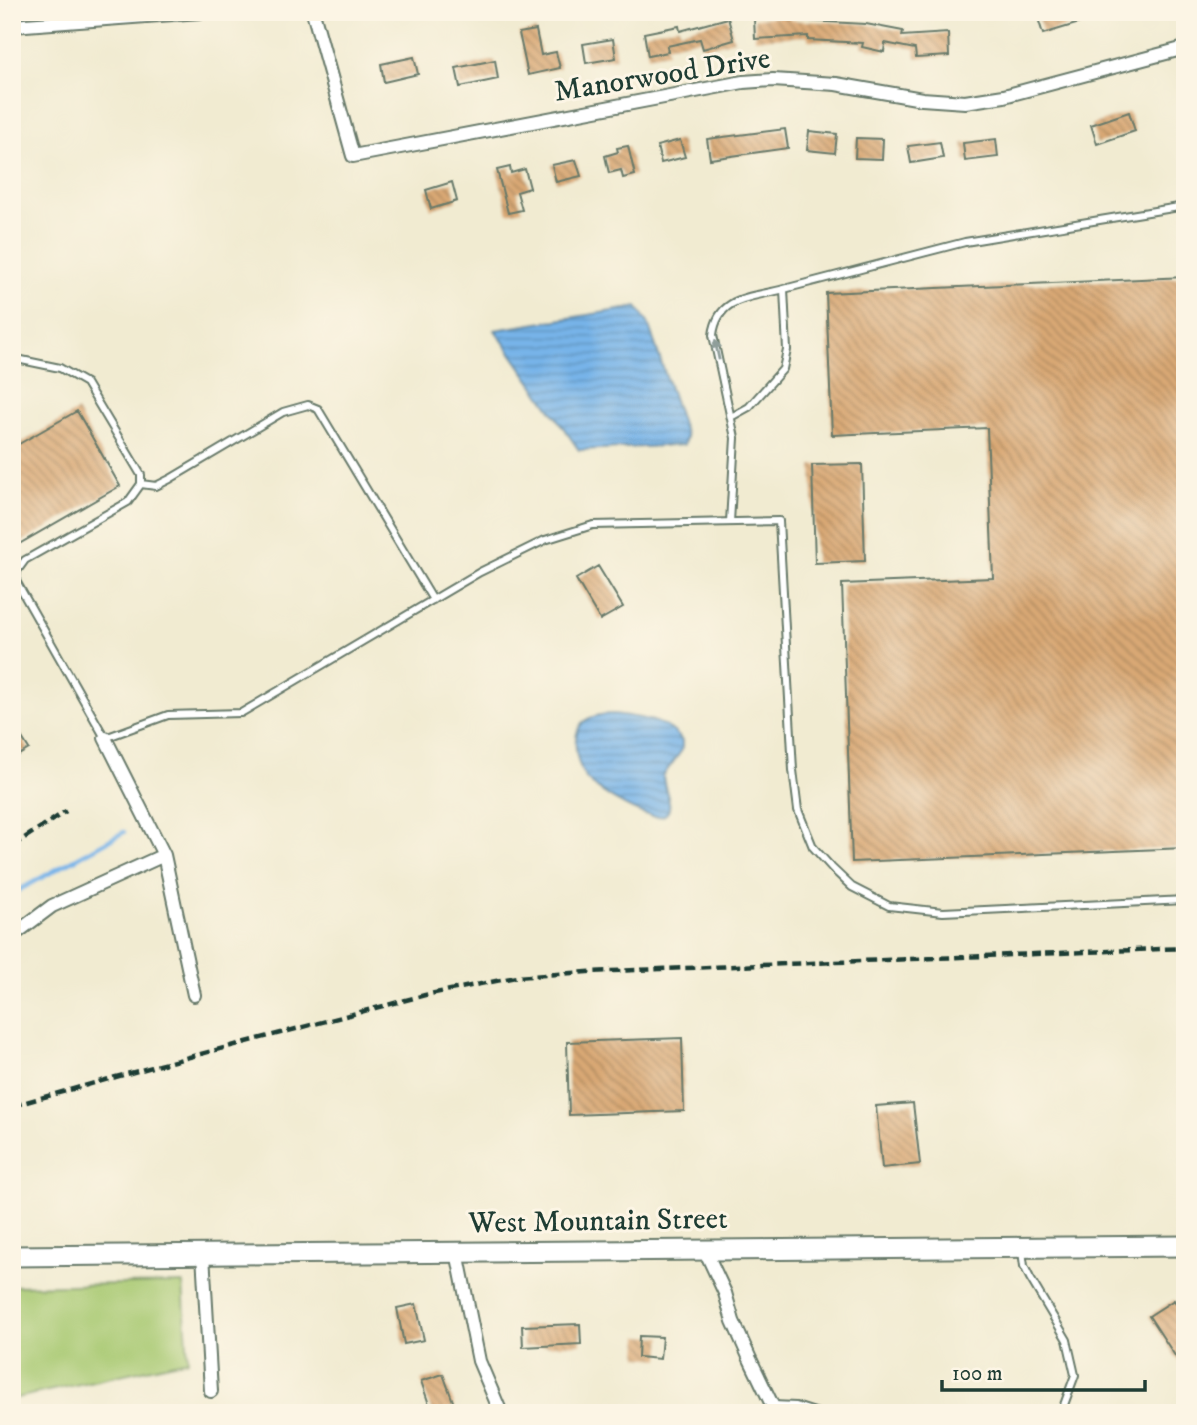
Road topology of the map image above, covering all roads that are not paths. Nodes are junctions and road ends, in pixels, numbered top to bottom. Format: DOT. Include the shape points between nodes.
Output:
graph roads {
  1 [pos="200,12"];
  2 [pos="313,12"];
  3 [pos="12,26"];
  4 [pos="1185,48"];
  5 [pos="1185,206"];
  6 [pos="784,289"];
  7 [pos="12,358"];
  8 [pos="731,417"];
  9 [pos="141,484"];
  10 [pos="730,522"];
  11 [pos="433,600"];
  12 [pos="105,738"];
  13 [pos="164,855"];
  14 [pos="1185,900"];
  15 [pos="12,936"];
  16 [pos="194,995"];
  17 [pos="1185,1245"];
  18 [pos="1021,1247"];
  19 [pos="704,1248"];
  20 [pos="457,1252"];
  21 [pos="203,1254"];
  22 [pos="12,1256"];
  23 [pos="211,1391"];
  24 [pos="775,1409"];
  25 [pos="501,1413"];
  26 [pos="818,1413"];
  27 [pos="1061,1413"];
  1 -- 3 [label="street"];
  2 -- 4 [label="street, Manorwood Drive" via="353,156 743,82 836,84 965,102"];
  5 -- 6 [label="lane" via="965,242"];
  6 -- 8 [label="lane" via="787,350 783,369 749,407"];
  8 -- 6 [label="lane, one-way" via="713,335 715,319 739,300"];
  7 -- 9 [label="lane" via="60,368 86,383 141,475"];
  8 -- 10 [label="lane" via="735,438"];
  9 -- 11 [label="lane" via="156,485 170,479 283,412 309,405 318,409"];
  9 -- 12 [label="lane" via="128,502 25,560 17,572 16,581"];
  10 -- 11 [label="lane" via="593,525 545,540"];
  10 -- 14 [label="lane" via="779,521 798,810 813,847 852,887 889,906 943,912"];
  11 -- 12 [label="lane" via="241,713 168,715"];
  12 -- 13 [label="street"];
  13 -- 15 [label="street" via="52,906"];
  13 -- 16 [label="street"];
  17 -- 18 [label="main road, West Mountain Street"];
  18 -- 19 [label="main road, West Mountain Street"];
  18 -- 27 [label="lane" via="1024,1266 1067,1340 1074,1375"];
  19 -- 20 [label="main road, West Mountain Street"];
  19 -- 24 [label="street"];
  20 -- 21 [label="main road, West Mountain Street"];
  20 -- 25 [label="street" via="479,1361"];
  21 -- 22 [label="main road, West Mountain Street"];
  21 -- 23 [label="street"];
  24 -- 26 [label="lane" via="796,1406"];
}
